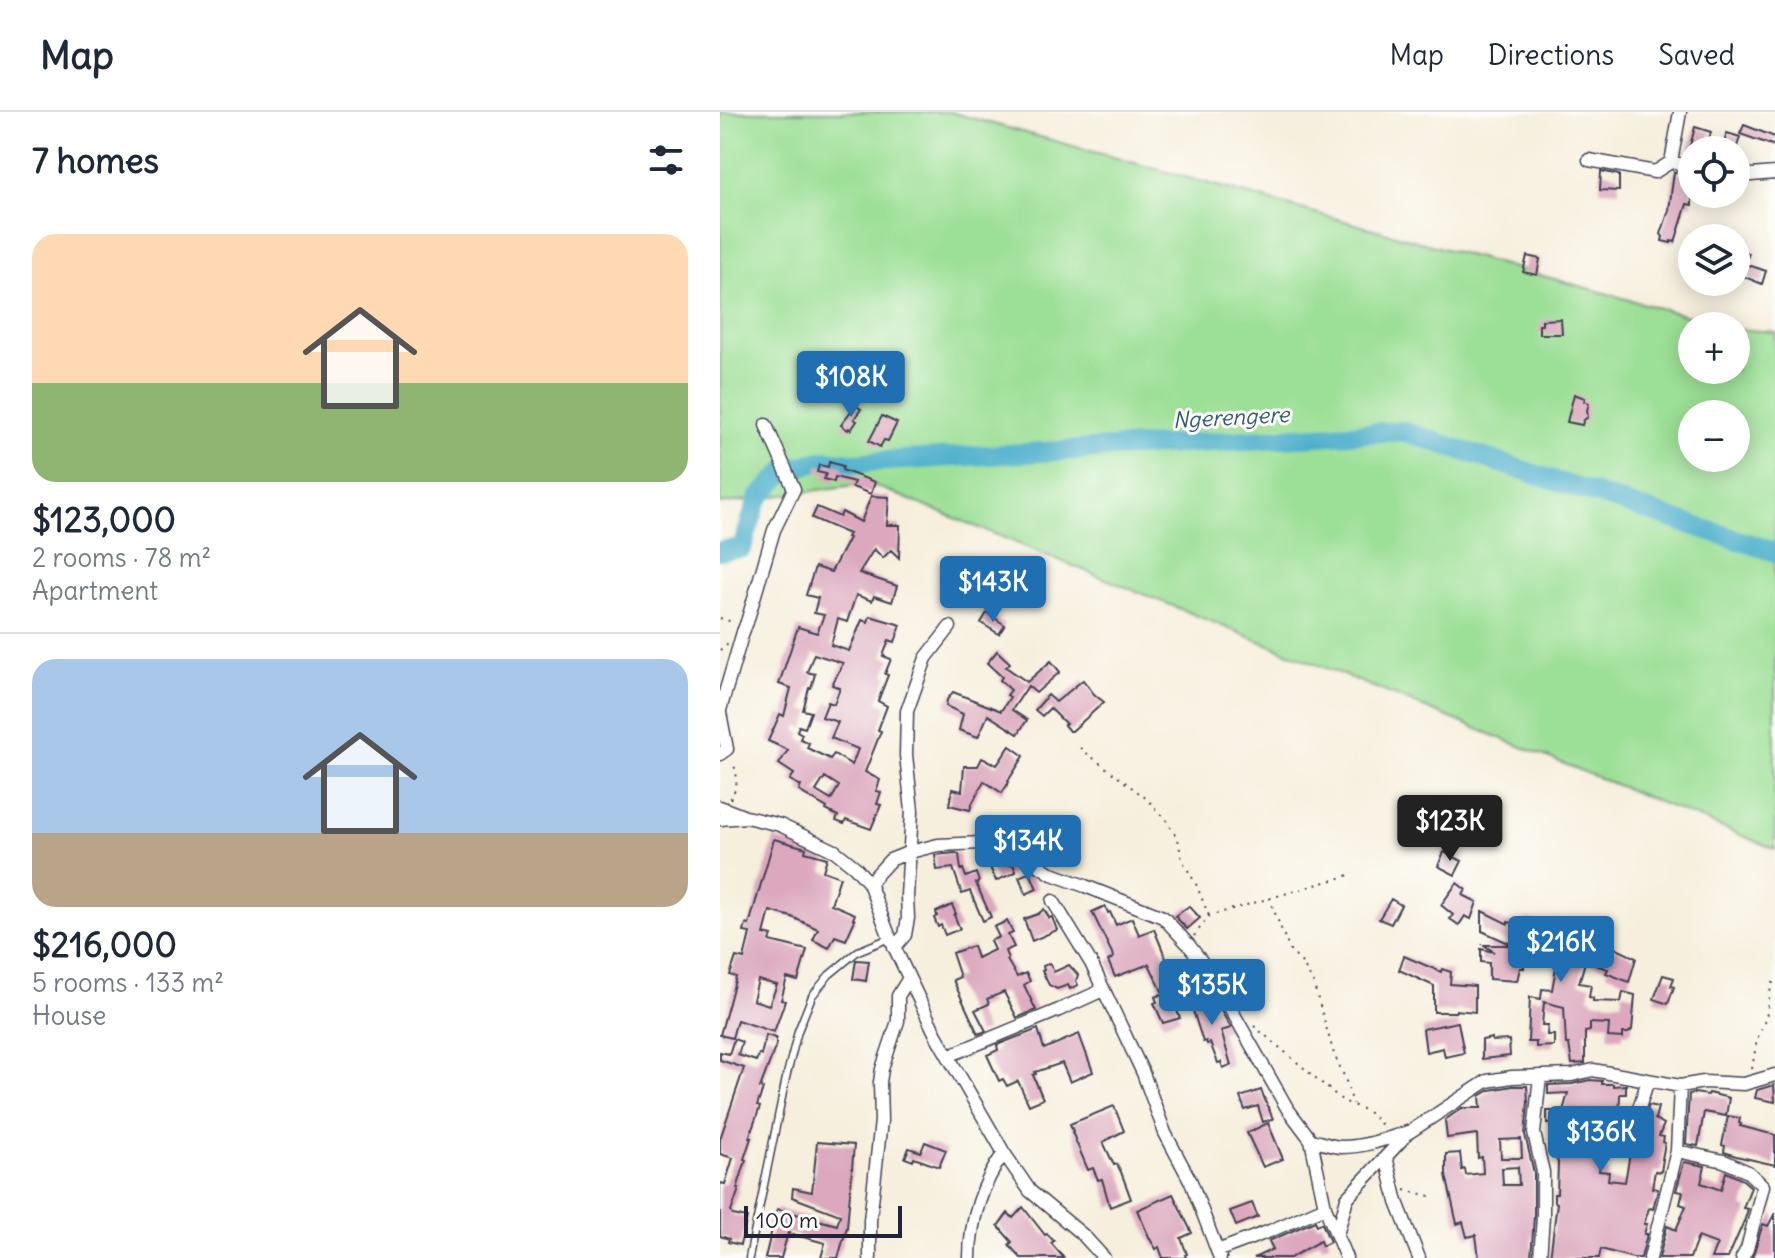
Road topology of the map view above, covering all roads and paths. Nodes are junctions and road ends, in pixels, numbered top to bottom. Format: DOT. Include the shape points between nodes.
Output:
graph roads {
  1 [pos="1680,112"];
  2 [pos="1589,160"];
  3 [pos="1671,162"];
  4 [pos="1678,163"];
  5 [pos="1775,173"];
  6 [pos="1750,175"];
  7 [pos="766,425"];
  8 [pos="950,627"];
  9 [pos="720,712"];
  10 [pos="1080,748"];
  11 [pos="723,751"];
  12 [pos="722,811"];
  13 [pos="910,852"];
  14 [pos="1353,874"];
  15 [pos="869,883"];
  16 [pos="1269,898"];
  17 [pos="1053,901"];
  18 [pos="1209,916"];
  19 [pos="892,943"];
  20 [pos="1188,944"];
  21 [pos="909,978"];
  22 [pos="1775,978"];
  23 [pos="1103,990"];
  24 [pos="1235,1016"];
  25 [pos="948,1056"];
  26 [pos="1752,1069"];
  27 [pos="1775,1075"];
  28 [pos="1540,1076"];
  29 [pos="1648,1080"];
  30 [pos="1680,1086"];
  31 [pos="1353,1105"];
  32 [pos="1383,1127"];
  33 [pos="1411,1131"];
  34 [pos="1631,1133"];
  35 [pos="1311,1140"];
  36 [pos="1677,1151"];
  37 [pos="1004,1153"];
  38 [pos="1386,1157"];
  39 [pos="1325,1207"];
  40 [pos="1337,1235"];
  41 [pos="1218,1255"];
  42 [pos="749,1258"];
  43 [pos="870,1258"];
  44 [pos="970,1258"];
  45 [pos="1104,1258"];
  46 [pos="1346,1258"];
  47 [pos="1419,1258"];
  48 [pos="1540,1258"];
  49 [pos="1650,1258"];
  50 [pos="1742,1258"];
  1 -- 3 [label="street"];
  2 -- 3 [label="street" via="1655,172"];
  3 -- 4 [label="street"];
  5 -- 6 [label="street"];
  7 -- 9 [label="street" via="794,489 774,530"];
  8 -- 13 [label="street" via="926,658 907,711"];
  9 -- 11 [label="street"];
  10 -- 18 [label="path" via="1167,821"];
  11 -- 12 [label="path" via="736,768 738,787"];
  12 -- 15 [label="street" via="780,825 835,851"];
  13 -- 15 [label="street" via="890,860"];
  13 -- 19 [label="street" via="907,927 905,935"];
  13 -- 20 [label="street" via="1003,842 1052,874 1163,917"];
  14 -- 16 [label="path"];
  15 -- 19 [label="street"];
  16 -- 18 [label="path"];
  16 -- 31 [label="path" via="1290,951 1313,982"];
  17 -- 23 [label="street"];
  18 -- 20 [label="path"];
  19 -- 21 [label="street"];
  19 -- 42 [label="lane" via="858,951 812,996 786,1078"];
  20 -- 24 [label="street"];
  21 -- 25 [label="street"];
  21 -- 43 [label="street" via="898,996 898,1021 880,1082"];
  22 -- 26 [label="path"];
  23 -- 25 [label="street"];
  23 -- 41 [label="street" via="1191,1182"];
  24 -- 31 [label="path"];
  24 -- 35 [label="street"];
  25 -- 37 [label="street"];
  27 -- 30 [label="street" via="1744,1084"];
  28 -- 29 [label="street" via="1593,1070"];
  28 -- 33 [label="street" via="1487,1081"];
  28 -- 48 [label="street" via="1534,1133 1543,1172"];
  29 -- 30 [label="street"];
  29 -- 34 [label="street"];
  30 -- 36 [label="street"];
  31 -- 32 [label="path"];
  33 -- 35 [label="street" via="1364,1145 1339,1147"];
  33 -- 38 [label="street"];
  35 -- 39 [label="street"];
  36 -- 49 [label="street"];
  36 -- 50 [label="street" via="1724,1161 1763,1186"];
  37 -- 44 [label="street" via="977,1205"];
  37 -- 45 [label="street" via="1030,1191"];
  38 -- 40 [label="street" via="1347,1198"];
  38 -- 47 [label="street"];
  39 -- 40 [label="street"];
  39 -- 41 [label="street"];
  40 -- 46 [label="street"];
}
